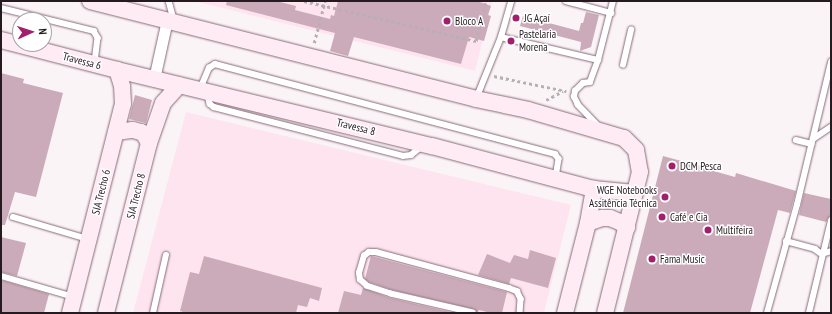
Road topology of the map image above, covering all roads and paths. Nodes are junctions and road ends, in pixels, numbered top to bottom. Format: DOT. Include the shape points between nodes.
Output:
graph roads {
  1 [pos="90,1"];
  2 [pos="168,1"];
  3 [pos="304,1"];
  4 [pos="325,1"];
  5 [pos="486,1"];
  6 [pos="511,1"];
  7 [pos="566,1"];
  8 [pos="613,1"];
  9 [pos="323,6"];
  10 [pos="1,8"];
  11 [pos="610,13"];
  12 [pos="171,21"];
  13 [pos="631,30"];
  14 [pos="502,37"];
  15 [pos="1,40"];
  16 [pos="311,56"];
  17 [pos="598,60"];
  18 [pos="831,62"];
  19 [pos="95,64"];
  20 [pos="623,65"];
  21 [pos="117,70"];
  22 [pos="486,74"];
  23 [pos="154,79"];
  24 [pos="179,85"];
  25 [pos="203,90"];
  26 [pos="574,93"];
  27 [pos="476,99"];
  28 [pos="831,126"];
  29 [pos="116,132"];
  30 [pos="604,132"];
  31 [pos="796,140"];
  32 [pos="812,142"];
  33 [pos="149,143"];
  34 [pos="556,179"];
  35 [pos="594,189"];
  36 [pos="635,193"];
  37 [pos="13,217"];
  38 [pos="831,221"];
  39 [pos="588,223"];
  40 [pos="627,227"];
  41 [pos="88,239"];
  42 [pos="786,241"];
  43 [pos="831,251"];
  44 [pos="822,254"];
  45 [pos="166,256"];
  46 [pos="1,276"];
  47 [pos="74,297"];
  48 [pos="70,313"];
  49 [pos="106,313"];
  50 [pos="153,313"];
  51 [pos="474,313"];
  52 [pos="520,313"];
  53 [pos="565,313"];
  54 [pos="605,313"];
  55 [pos="767,313"];
  56 [pos="809,313"];
  1 -- 12 [label="main road" via="126,7"];
  2 -- 12 [label="lane"];
  3 -- 9 [label="path"];
  4 -- 9 [label="path"];
  5 -- 9 [label="path" via="476,41"];
  6 -- 14 [label="lane"];
  7 -- 11 [label="lane"];
  8 -- 11 [label="lane"];
  9 -- 16 [label="path"];
  10 -- 19 [label="lane" via="94,31 98,38"];
  11 -- 17 [label="lane"];
  12 -- 16 [label="main road"];
  12 -- 23 [label="street"];
  13 -- 20 [label="lane"];
  14 -- 17 [label="lane"];
  14 -- 22 [label="lane"];
  15 -- 19 [label="main road, Travessa 6"];
  16 -- 27 [label="main road"];
  17 -- 26 [label="lane" via="590,82 583,83"];
  18 -- 32 [label="lane"];
  19 -- 21 [label="main road, Travessa 6"];
  21 -- 23 [label="main road, Travessa 8"];
  21 -- 29 [label="main road, SIA Trecho 6" via="122,86 123,104"];
  22 -- 26 [label="path"];
  22 -- 27 [label="lane"];
  23 -- 24 [label="main road, Travessa 8"];
  24 -- 25 [label="main road, Travessa 8"];
  24 -- 33 [label="main road, SIA Trecho 8" via="163,103"];
  25 -- 34 [label="main road, Travessa 8"];
  25 -- 34 [label="lane" via="209,68 215,64 555,154 559,159"];
  26 -- 30 [label="lane" via="578,105"];
  27 -- 30 [label="main road" via="528,110"];
  28 -- 32 [label="lane"];
  29 -- 33 [label="main road" via="141,132"];
  29 -- 41 [label="main road, SIA Trecho 6"];
  30 -- 36 [label="main road" via="624,138 636,150 640,166"];
  31 -- 32 [label="lane"];
  32 -- 42 [label="lane"];
  33 -- 49 [label="main road, SIA Trecho 8"];
  34 -- 35 [label="main road, Travessa 8"];
  35 -- 36 [label="main road, Travessa 8"];
  35 -- 39 [label="main road"];
  36 -- 40 [label="main road"];
  37 -- 41 [label="lane"];
  38 -- 44 [label="lane"];
  39 -- 40 [label="main road" via="610,218"];
  39 -- 53 [label="main road"];
  40 -- 54 [label="main road"];
  41 -- 47 [label="main road, SIA Trecho 6"];
  42 -- 44 [label="lane" via="815,249"];
  42 -- 55 [label="lane"];
  43 -- 44 [label="lane"];
  44 -- 56 [label="lane"];
  45 -- 50 [label="lane"];
  46 -- 47 [label="lane"];
  47 -- 48 [label="main road, SIA Trecho 6"];
  51 -- 52 [label="lane" via="367,286 360,280 359,273 364,256 368,252 376,252 509,288 517,291 521,299"];
}
